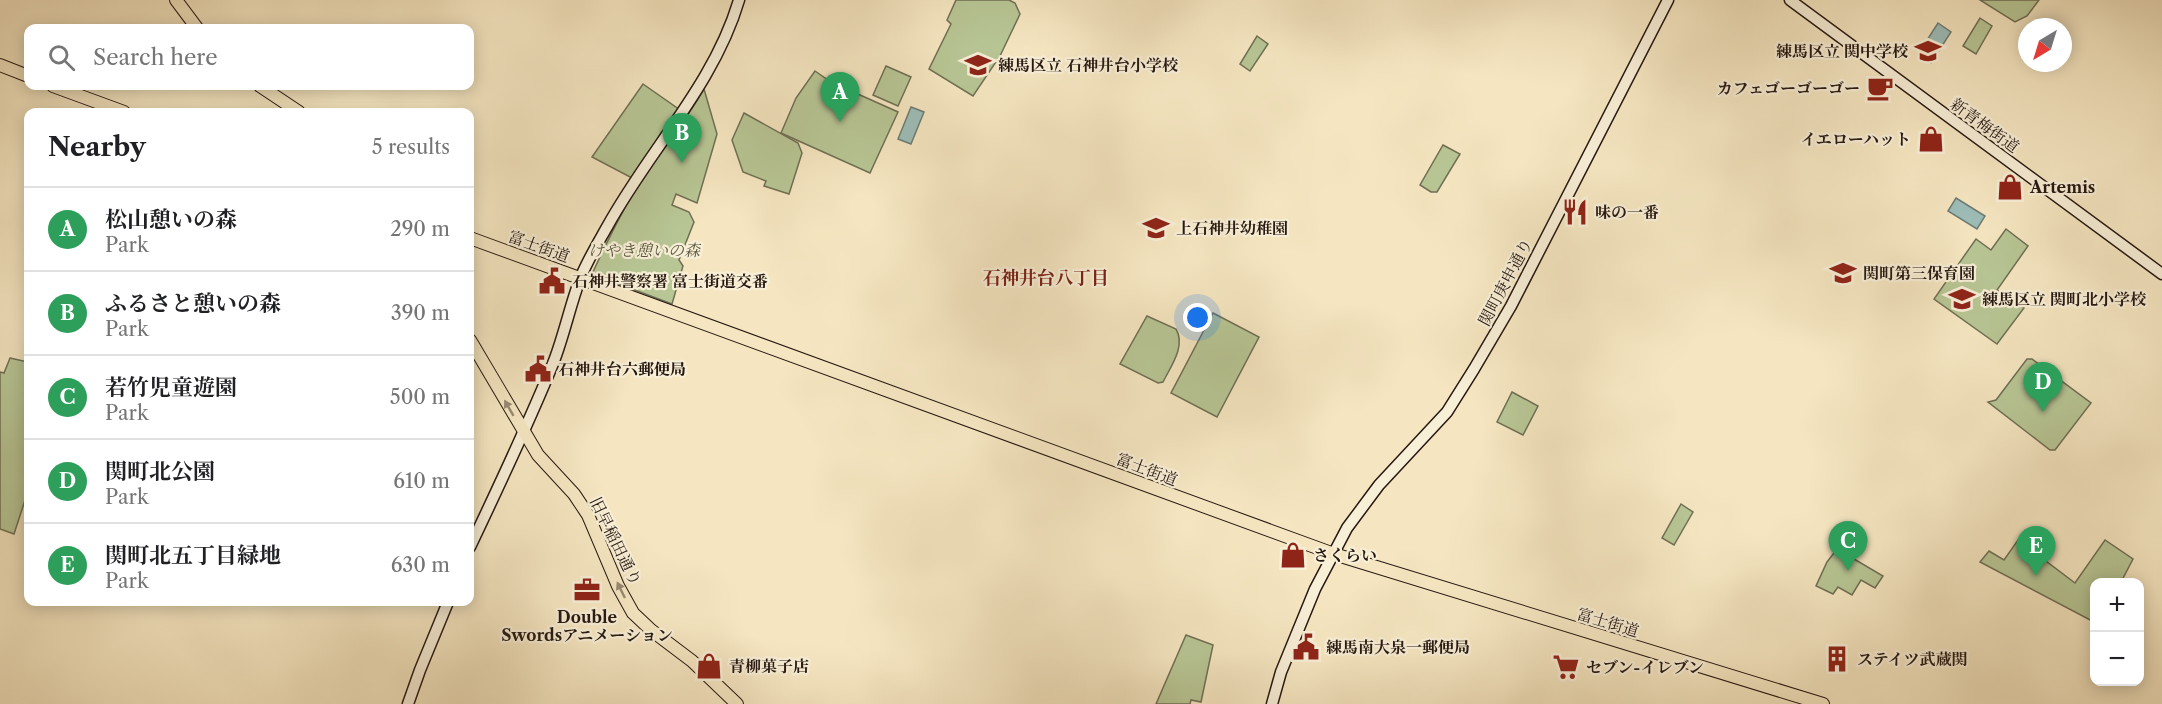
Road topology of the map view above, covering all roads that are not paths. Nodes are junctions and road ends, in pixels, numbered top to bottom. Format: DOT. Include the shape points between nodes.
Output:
graph roads {
  1 [pos="176,0"];
  2 [pos="739,0"];
  3 [pos="1668,0"];
  4 [pos="1790,0"];
  5 [pos="194,24"];
  6 [pos="0,65"];
  7 [pos="24,74"];
  8 [pos="64,90"];
  9 [pos="266,90"];
  10 [pos="113,108"];
  11 [pos="293,108"];
  12 [pos="474,239"];
  13 [pos="2162,274"];
  14 [pos="580,278"];
  15 [pos="474,347"];
  16 [pos="524,434"];
  17 [pos="474,539"];
  18 [pos="1334,554"];
  19 [pos="446,606"];
  20 [pos="408,704"];
  21 [pos="737,704"];
  22 [pos="1272,704"];
  23 [pos="1823,704"];
  1 -- 5 [label="main road"];
  2 -- 14 [label="street" via="685,111 634,182"];
  3 -- 18 [label="street, 関町庚申通り" via="1511,306 1474,369 1447,412 1367,500"];
  4 -- 13 [label="street, 新青梅街道"];
  6 -- 7 [label="main road"];
  8 -- 10 [label="main road"];
  9 -- 11 [label="main road"];
  12 -- 14 [label="main road, 富士街道"];
  14 -- 16 [label="street" via="555,358"];
  14 -- 18 [label="main road, 富士街道"];
  16 -- 15 [label="main road, 旧早稲田通り, one-way"];
  16 -- 17 [label="street"];
  21 -- 16 [label="main road, 旧早稲田通り, one-way" via="633,613 588,515"];
  18 -- 22 [label="street, 関町庚申通り" via="1291,647"];
  18 -- 23 [label="main road, 富士街道"];
  19 -- 20 [label="street"];
}
